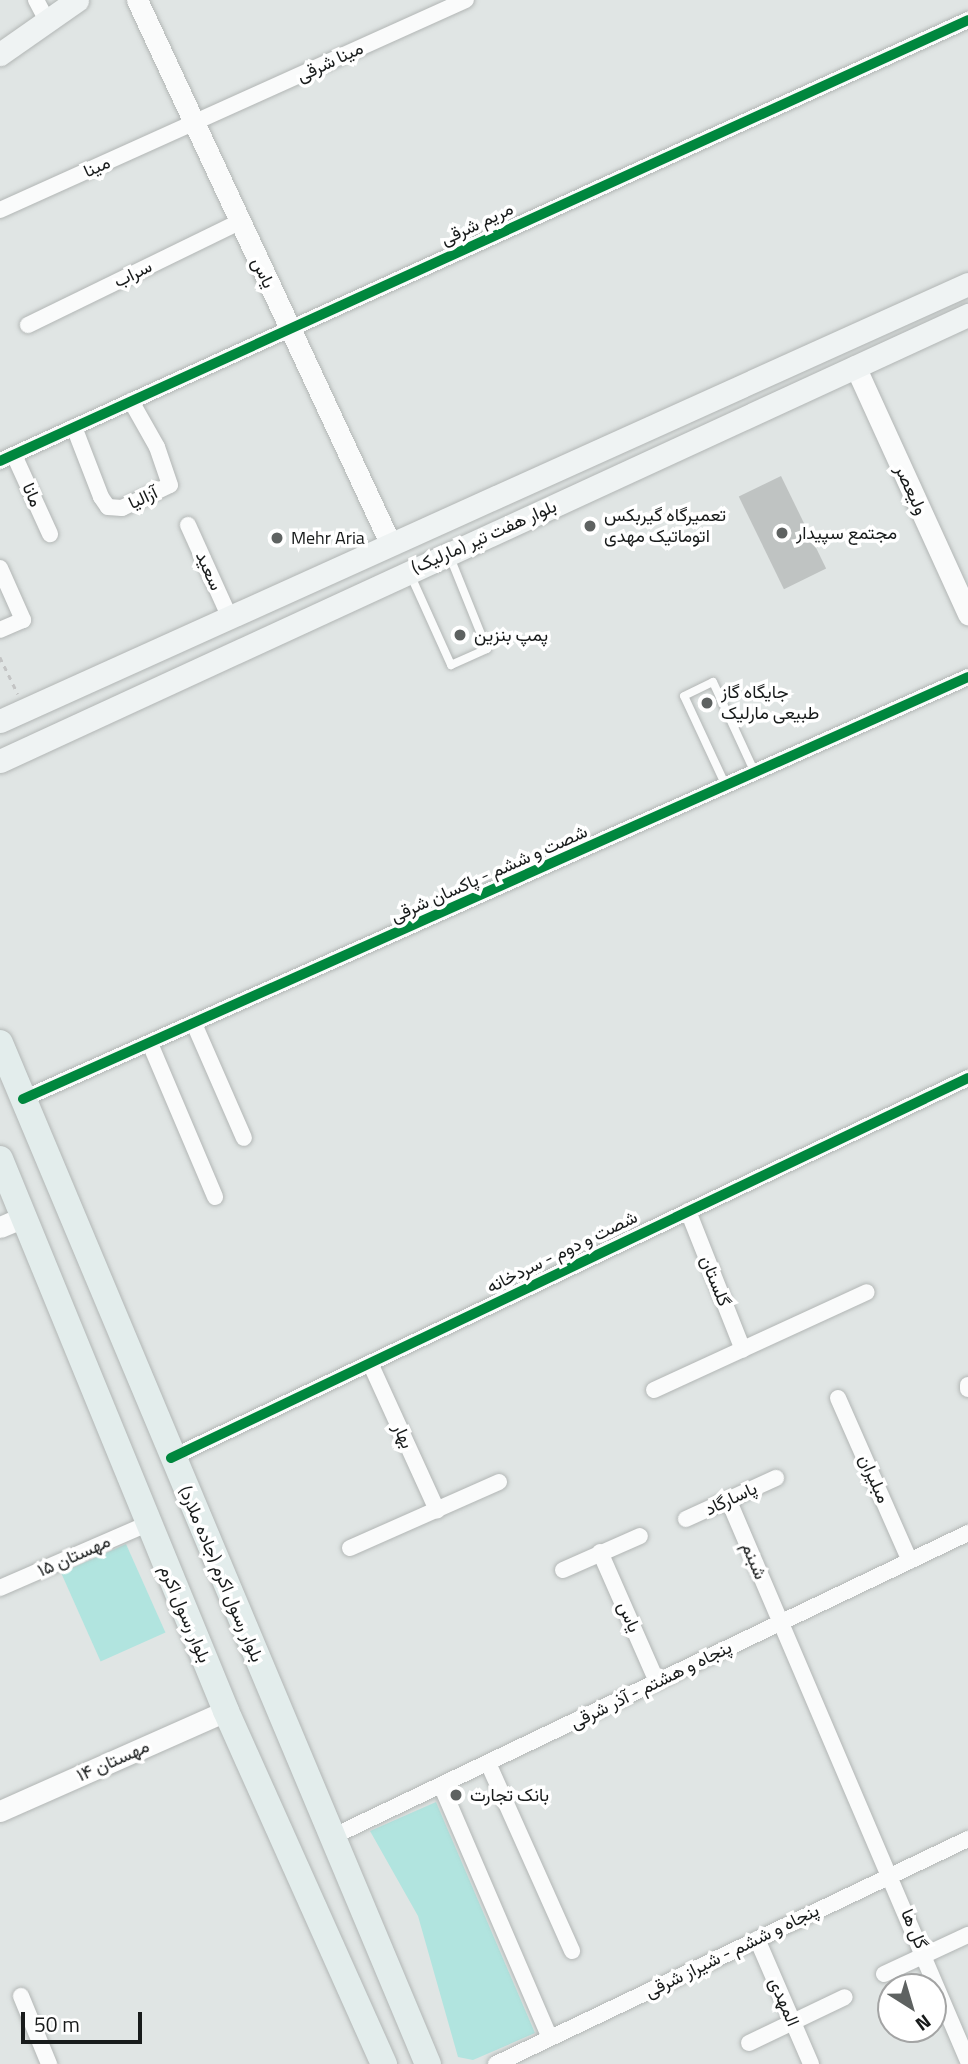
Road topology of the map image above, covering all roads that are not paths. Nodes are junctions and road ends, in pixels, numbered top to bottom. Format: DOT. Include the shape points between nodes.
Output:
graph roads {
  1 [pos="36,0"];
  2 [pos="77,0"];
  3 [pos="137,0"];
  4 [pos="466,0"];
  5 [pos="968,20"];
  6 [pos="47,21"];
  7 [pos="0,54"];
  8 [pos="194,125"];
  9 [pos="0,210"];
  10 [pos="239,222"];
  11 [pos="968,284"];
  12 [pos="968,315"];
  13 [pos="28,326"];
  14 [pos="289,329"];
  15 [pos="855,366"];
  16 [pos="131,401"];
  17 [pos="74,427"];
  18 [pos="7,458"];
  19 [pos="188,525"];
  20 [pos="50,534"];
  21 [pos="391,545"];
  22 [pos="449,552"];
  23 [pos="0,568"];
  24 [pos="409,571"];
  25 [pos="968,614"];
  26 [pos="230,618"];
  27 [pos="0,630"];
  28 [pos="968,677"];
  29 [pos="0,720"];
  30 [pos="0,761"];
  31 [pos="755,773"];
  32 [pos="726,786"];
  33 [pos="195,1026"];
  34 [pos="0,1044"];
  35 [pos="151,1046"];
  36 [pos="968,1078"];
  37 [pos="23,1100"];
  38 [pos="244,1138"];
  39 [pos="0,1159"];
  40 [pos="215,1197"];
  41 [pos="688,1211"];
  42 [pos="12,1222"];
  43 [pos="867,1292"];
  44 [pos="743,1350"];
  45 [pos="370,1363"];
  46 [pos="654,1390"];
  47 [pos="838,1398"];
  48 [pos="171,1458"];
  49 [pos="776,1478"];
  50 [pos="499,1482"];
  51 [pos="728,1499"];
  52 [pos="437,1510"];
  53 [pos="686,1519"];
  54 [pos="147,1524"];
  55 [pos="968,1533"];
  56 [pos="640,1536"];
  57 [pos="350,1548"];
  58 [pos="600,1552"];
  59 [pos="910,1561"];
  60 [pos="563,1570"];
  61 [pos="0,1588"];
  62 [pos="781,1623"];
  63 [pos="657,1682"];
  64 [pos="226,1711"];
  65 [pos="488,1763"];
  66 [pos="441,1785"];
  67 [pos="0,1811"];
  68 [pos="334,1836"];
  69 [pos="968,1839"];
  70 [pos="891,1875"];
  71 [pos="968,1935"];
  72 [pos="757,1939"];
  73 [pos="572,1951"];
  74 [pos="925,1955"];
  75 [pos="886,1973"];
  76 [pos="21,1996"];
  77 [pos="845,1997"];
  78 [pos="406,2008"];
  79 [pos="793,2022"];
  80 [pos="367,2026"];
  81 [pos="550,2038"];
  82 [pos="749,2043"];
  83 [pos="968,2061"];
  84 [pos="49,2064"];
  85 [pos="369,2064"];
  86 [pos="384,2064"];
  87 [pos="428,2064"];
  88 [pos="447,2064"];
  89 [pos="496,2064"];
  90 [pos="811,2064"];
  91 [pos="962,2064"];
  1 -- 6 [label="street"];
  2 -- 6 [label="main road"];
  3 -- 8 [label="street, یاس"];
  4 -- 8 [label="street, مینا شرقی"];
  5 -- 14 [label="street, مریم شرقی"];
  6 -- 7 [label="main road"];
  8 -- 9 [label="street, مینا"];
  8 -- 10 [label="street, یاس"];
  10 -- 13 [label="street, سراب"];
  10 -- 14 [label="street, یاس"];
  11 -- 21 [label="main road, بلوار هفت تیر (مارلیک)"];
  12 -- 15 [label="main road, بلوار هفت تیر (مارلیک)"];
  14 -- 16 [label="street, مریم شرقی"];
  14 -- 21 [label="street, یاس"];
  15 -- 22 [label="main road, بلوار هفت تیر (مارلیک)"];
  15 -- 25 [label="street, ولیعصر"];
  16 -- 17 [label="street, مریم شرقی"];
  16 -- 17 [label="street, آزالیا" via="158,447 170,485 121,508 108,507 101,497"];
  17 -- 18 [label="street, مریم شرقی"];
  18 -- 20 [label="street, مانا"];
  19 -- 26 [label="street, سعید"];
  21 -- 26 [label="main road, بلوار هفت تیر (مارلیک)"];
  22 -- 24 [label="main road, بلوار هفت تیر (مارلیک)"];
  22 -- 24 [label="lane" via="487,649 451,665"];
  23 -- 27 [label="street" via="23,620"];
  24 -- 30 [label="main road, بلوار هفت تیر (مارلیک)"];
  26 -- 29 [label="main road, بلوار هفت تیر (مارلیک)"];
  28 -- 31 [label="street, شصت و ششم - پاکسان شرقی"];
  31 -- 32 [label="street, شصت و ششم - پاکسان شرقی"];
  31 -- 32 [label="lane" via="713,682 684,696"];
  32 -- 33 [label="street, شصت و ششم - پاکسان شرقی"];
  33 -- 35 [label="street, شصت و ششم - پاکسان شرقی"];
  33 -- 38 [label="street"];
  34 -- 37 [label="main road, بلوار رسول اکرم (جاده ملارد)"];
  35 -- 37 [label="street, شصت و ششم - پاکسان شرقی"];
  35 -- 40 [label="street"];
  36 -- 41 [label="street, شصت و دوم - سردخانه"];
  37 -- 48 [label="main road, بلوار رسول اکرم (جاده ملارد)"];
  39 -- 42 [label="main road, بلوار رسول اکرم"];
  41 -- 44 [label="street, گلستان"];
  41 -- 45 [label="street, شصت و دوم - سردخانه"];
  42 -- 54 [label="main road, بلوار رسول اکرم"];
  43 -- 44 [label="street"];
  44 -- 46 [label="street"];
  45 -- 48 [label="street, شصت و دوم - سردخانه"];
  45 -- 52 [label="street, بهار"];
  47 -- 59 [label="street, مبلیران"];
  48 -- 68 [label="main road, بلوار رسول اکرم (جاده ملارد)"];
  49 -- 51 [label="street, پاسارگاد"];
  50 -- 52 [label="street"];
  51 -- 53 [label="street, پاسارگاد"];
  51 -- 62 [label="street, شبنم"];
  52 -- 57 [label="street"];
  54 -- 61 [label="street, مهستان ۱۵"];
  54 -- 64 [label="main road, بلوار رسول اکرم"];
  55 -- 59 [label="street, پنجاه و هشتم - آذر شرقی"];
  56 -- 58 [label="street"];
  58 -- 60 [label="street"];
  58 -- 63 [label="street, یاس"];
  59 -- 62 [label="street, پنجاه و هشتم - آذر شرقی"];
  62 -- 63 [label="street, پنجاه و هشتم - آذر شرقی"];
  62 -- 70 [label="street, شبنم"];
  63 -- 65 [label="street, پنجاه و هشتم - آذر شرقی"];
  64 -- 67 [label="street, مهستان ۱۴"];
  64 -- 80 [label="main road, بلوار رسول اکرم"];
  65 -- 66 [label="street, پنجاه و هشتم - آذر شرقی"];
  65 -- 73 [label="street"];
  66 -- 68 [label="street, پنجاه و هشتم - آذر شرقی"];
  66 -- 81 [label="street"];
  68 -- 78 [label="main road, بلوار رسول اکرم (جاده ملارد)"];
  69 -- 70 [label="street, پنجاه و ششم - شیراز شرقی"];
  70 -- 72 [label="street, پنجاه و ششم - شیراز شرقی"];
  70 -- 74 [label="street, گل ها"];
  71 -- 74 [label="street"];
  72 -- 79 [label="street, المهدی"];
  72 -- 81 [label="street, پنجاه و ششم - شیراز شرقی"];
  74 -- 75 [label="street"];
  74 -- 83 [label="street, گل ها"];
  76 -- 84 [label="street"];
  77 -- 79 [label="street"];
  78 -- 87 [label="main road, بلوار رسول اکرم (جاده ملارد)"];
  78 -- 88 [label="main road"];
  79 -- 82 [label="street"];
  79 -- 90 [label="street, المهدی"];
  80 -- 85 [label="main road"];
  80 -- 86 [label="main road, بلوار رسول اکرم"];
  81 -- 89 [label="street, پنجاه و ششم - شیراز شرقی"];
  83 -- 91 [label="street"];
}
